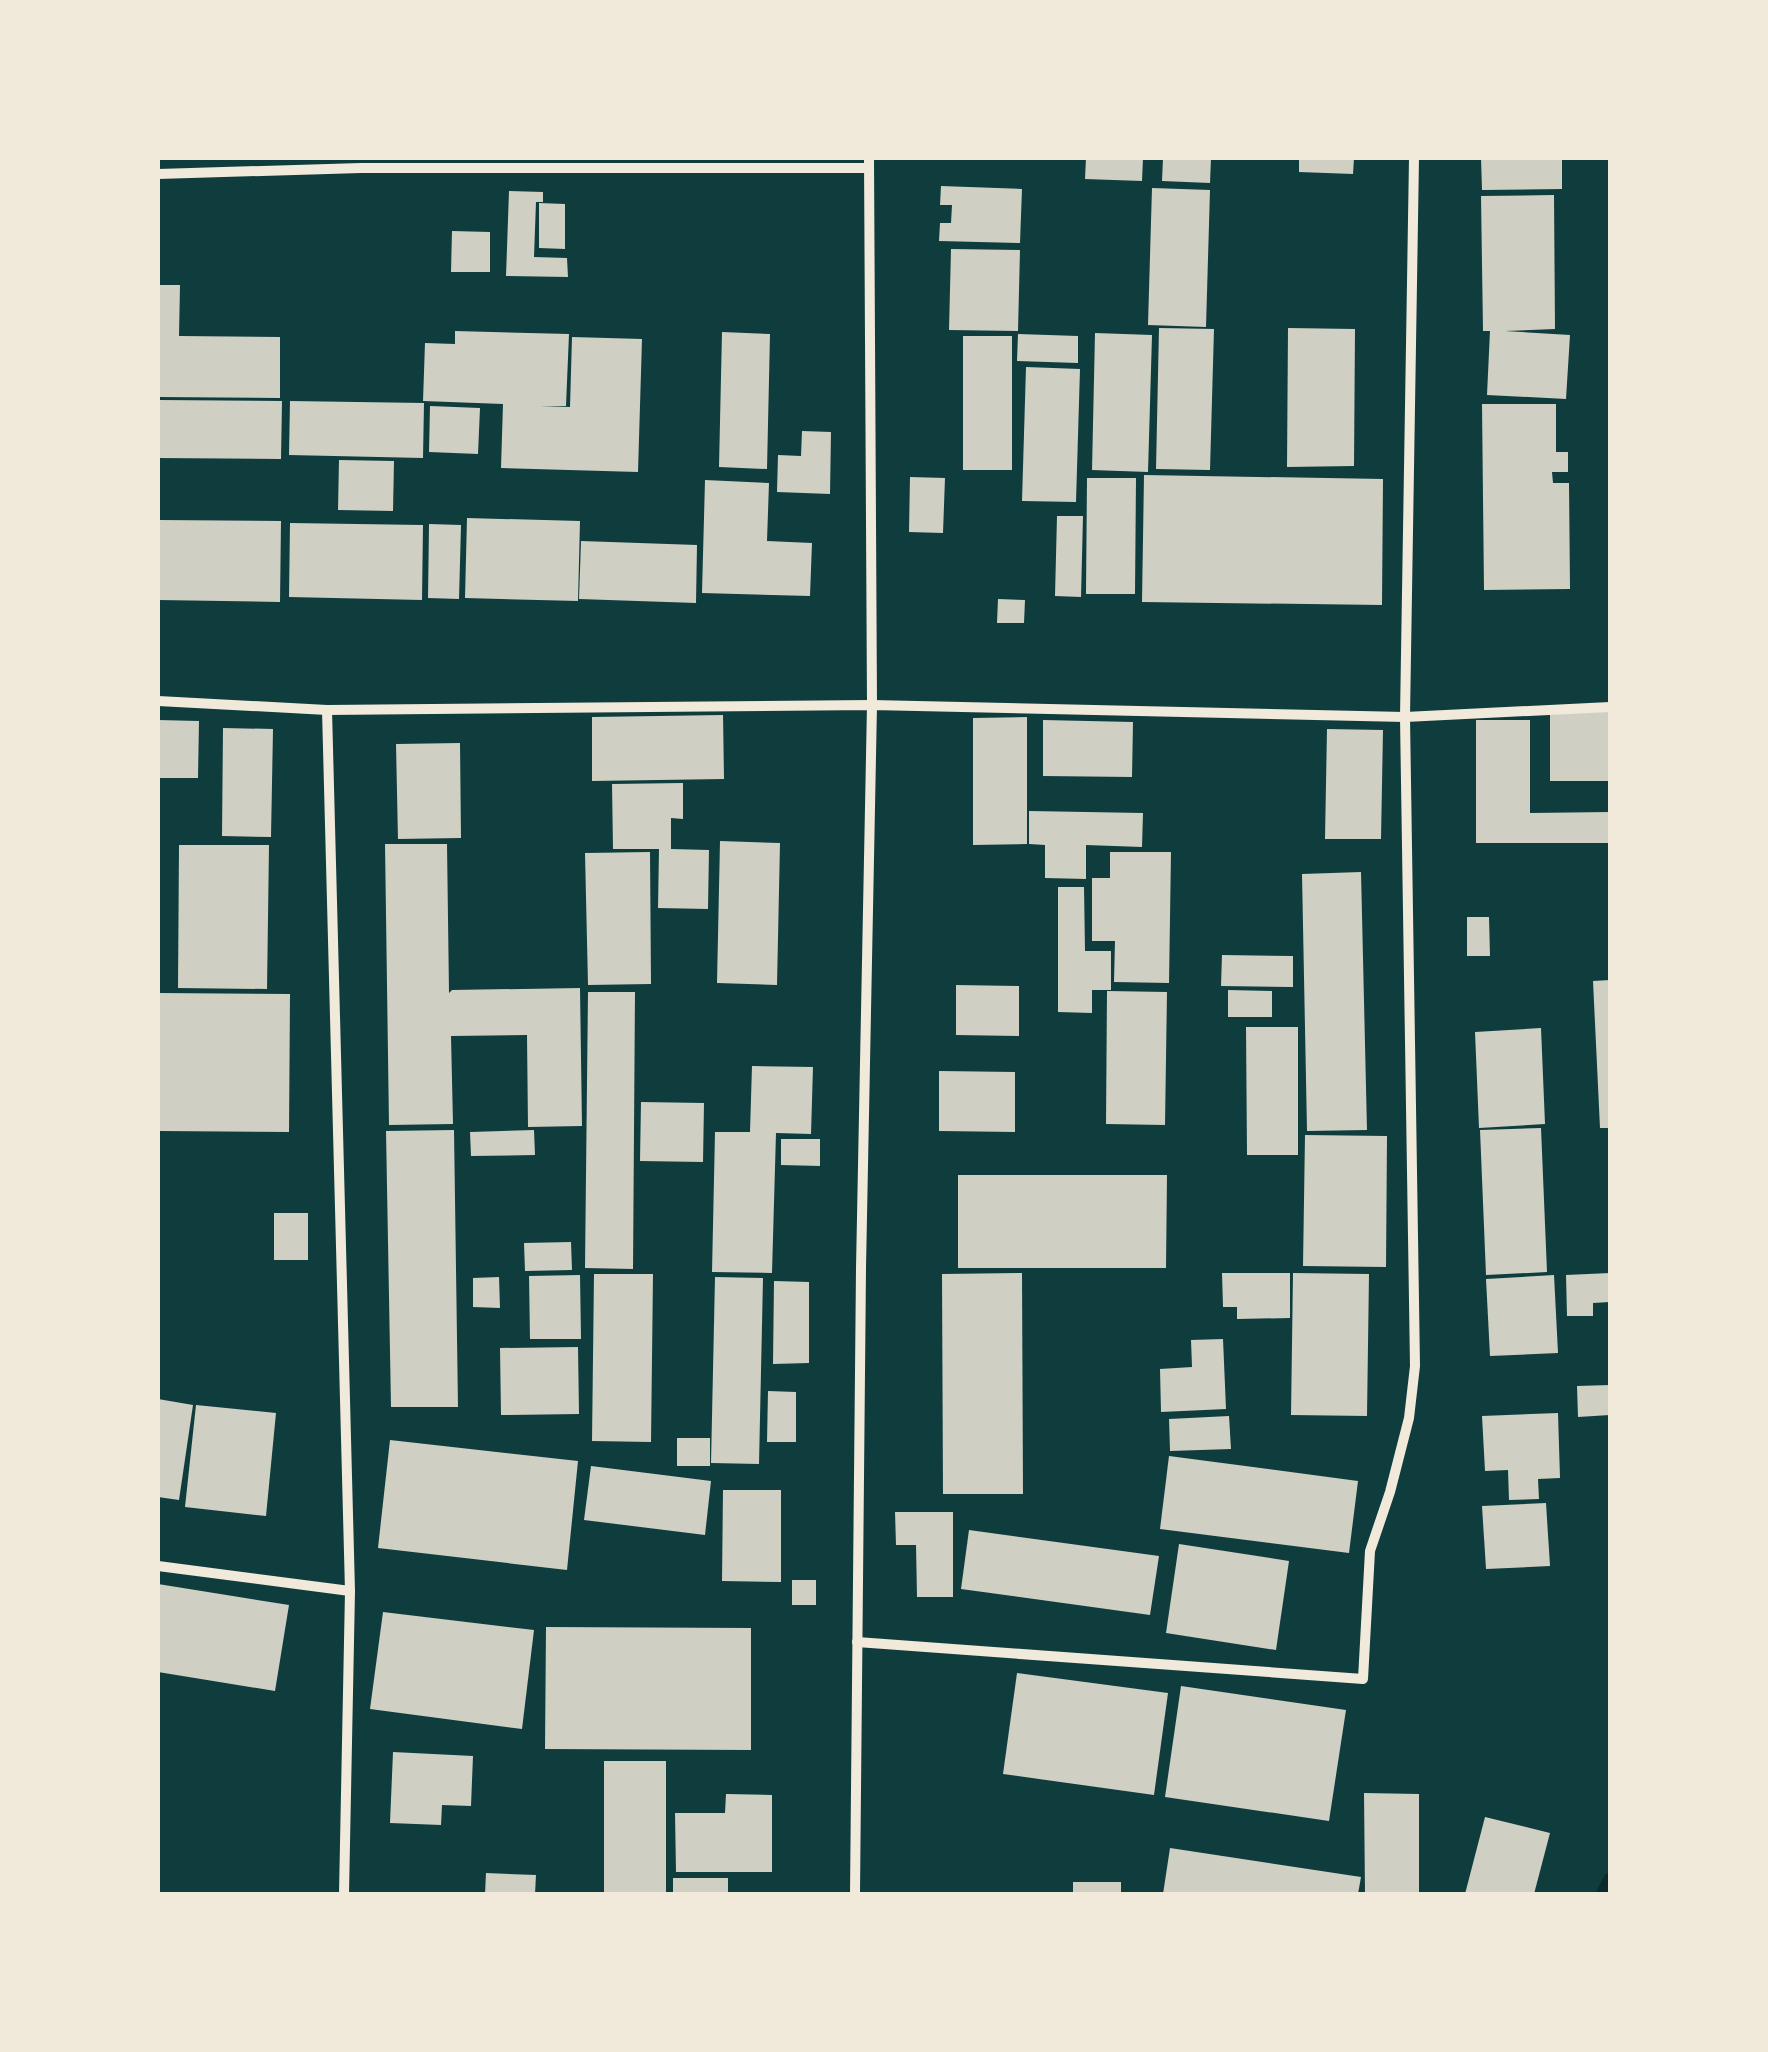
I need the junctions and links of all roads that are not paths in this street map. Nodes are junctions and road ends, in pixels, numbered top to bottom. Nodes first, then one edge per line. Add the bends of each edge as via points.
1 (1414, 158) edge
2 (361, 163) edge
3 (869, 163) edge
4 (158, 174) edge
5 (158, 700) edge
6 (872, 705) junction
7 (1610, 706) edge
8 (327, 710) junction
9 (1405, 717) junction
10 (158, 1566) edge
11 (350, 1591) junction
12 (857, 1642) junction
13 (344, 1894) edge
14 (855, 1894) edge

1 - 9 street
2 - 3 street
2 - 4 street
3 - 6 street
5 - 8 street
6 - 8 street
6 - 9 street
6 - 12 street
7 - 9 street
8 - 11 street
9 - 12 street via 1415,1366 1409,1418 1370,1551 1363,1679
10 - 11 street
11 - 13 street
12 - 14 street

